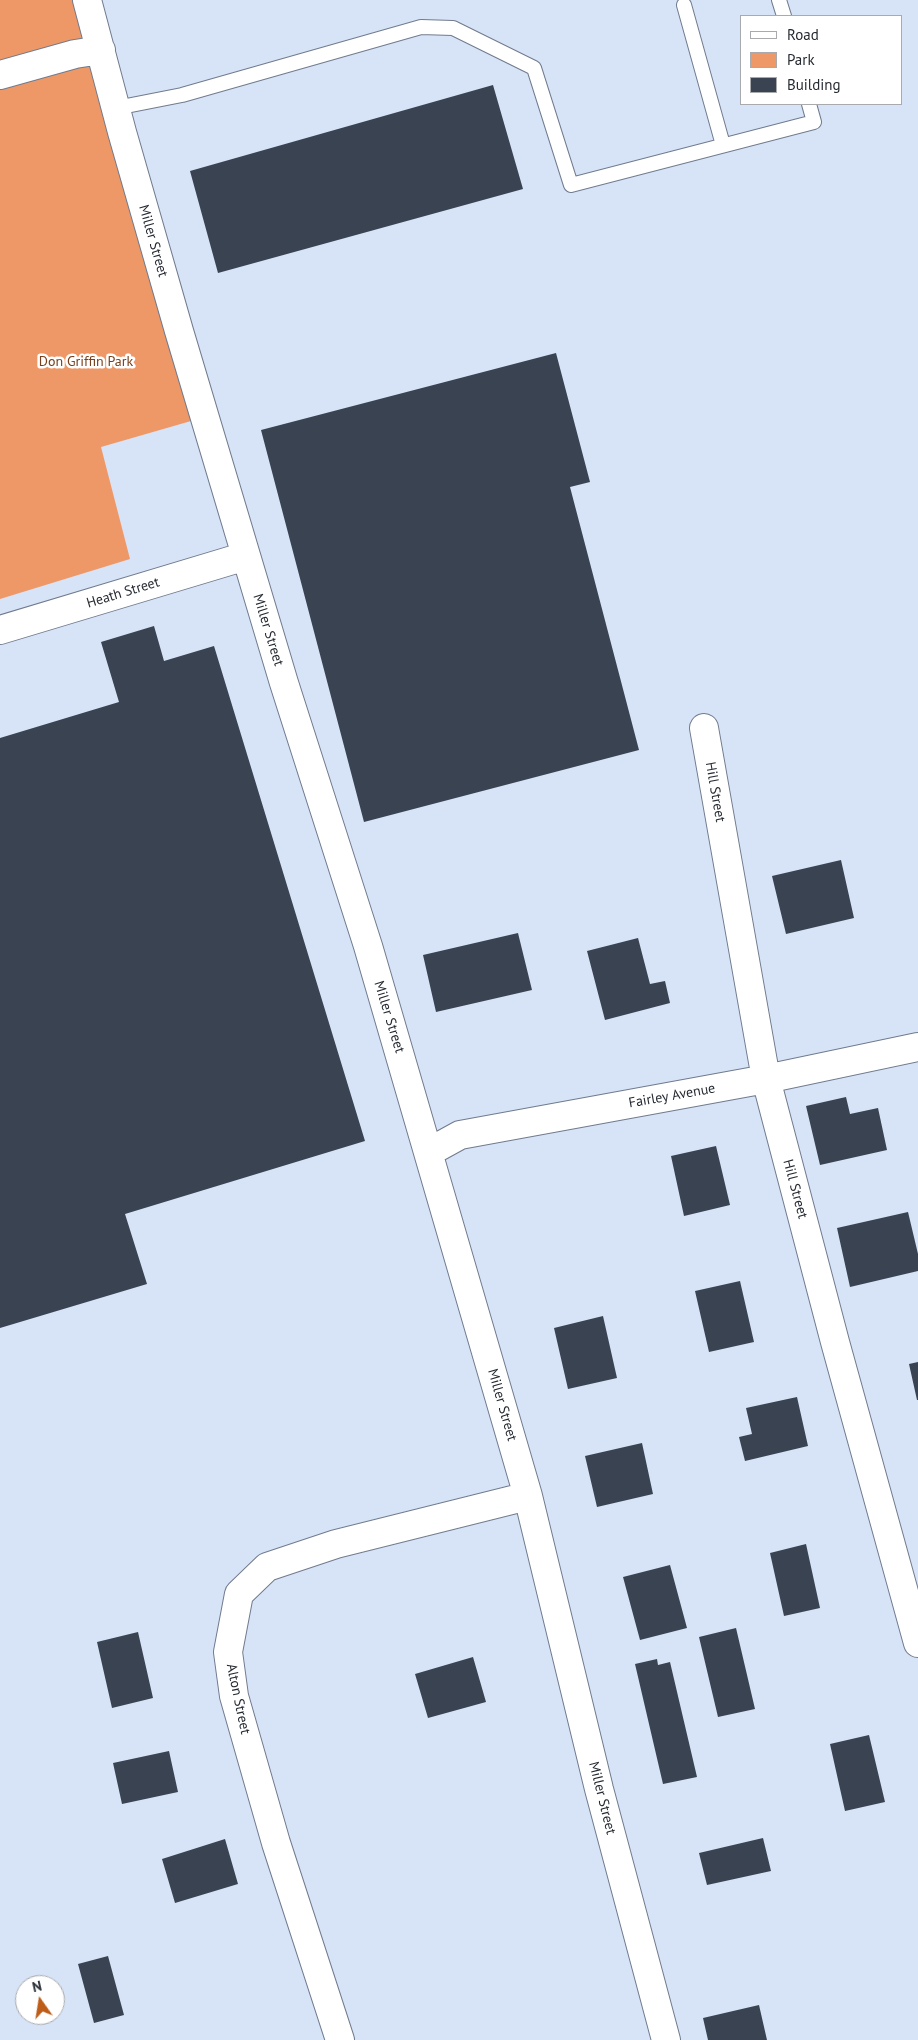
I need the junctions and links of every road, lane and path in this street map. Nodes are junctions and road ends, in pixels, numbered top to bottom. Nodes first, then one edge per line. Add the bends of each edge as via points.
1 (87, 0) edge
2 (779, 0) edge
3 (684, 5) dead end
4 (784, 15) edge
5 (100, 50) junction
6 (0, 75) edge
7 (809, 105) edge
8 (116, 108) junction
9 (723, 145) junction
10 (246, 556) junction
11 (0, 630) edge
12 (704, 728) dead end
13 (918, 1047) edge
14 (766, 1079) junction
15 (429, 1152) junction
16 (528, 1496) junction
17 (918, 1643) edge
18 (340, 2040) edge
19 (666, 2040) edge

1 - 5 street, Miller Street
2 - 4 lane
3 - 9 lane
5 - 6 street
5 - 8 street, Miller Street
7 - 9 lane via 814,122
8 - 9 lane via 182,95 421,27 453,28 534,68 571,185
8 - 10 street, Miller Street
10 - 11 street, Heath Street
10 - 15 street, Miller Street
12 - 14 street, Hill Street
13 - 14 street, Fairley Avenue
14 - 15 street, Fairley Avenue via 460,1135
14 - 17 street, Hill Street
15 - 16 street, Miller Street
16 - 18 street, Alton Street via 346,1542 267,1567 239,1594 228,1652 234,1696 276,1843
16 - 19 street, Miller Street via 599,1789

